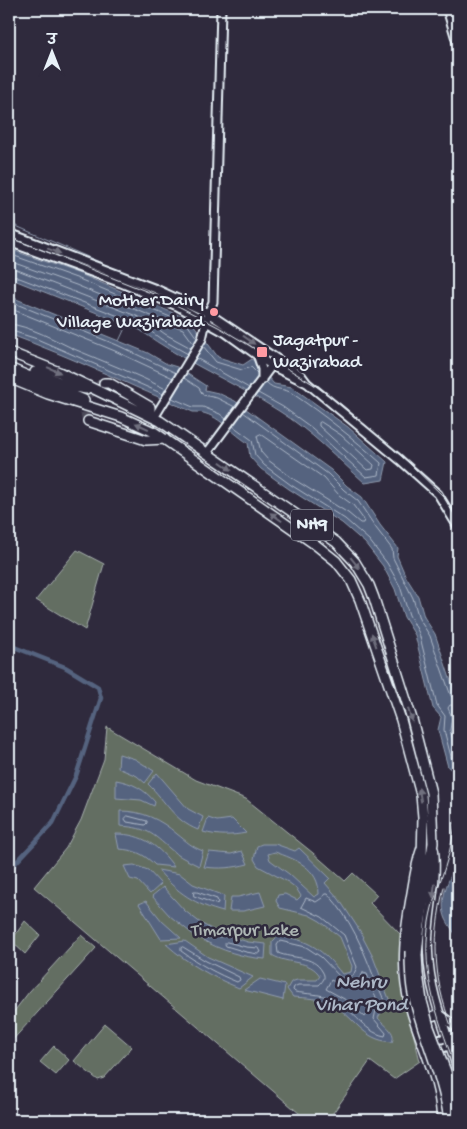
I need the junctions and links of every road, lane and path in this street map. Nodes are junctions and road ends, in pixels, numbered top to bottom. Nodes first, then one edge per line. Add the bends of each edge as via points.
1 (221, 9) edge
2 (447, 9) edge
3 (458, 46) edge
4 (9, 233) edge
5 (9, 242) edge
6 (208, 313) junction
7 (207, 322) junction
8 (9, 352) edge
9 (258, 356) junction
10 (9, 362) edge
11 (274, 363) junction
12 (9, 368) edge
13 (9, 378) edge
14 (50, 381) junction
15 (260, 383) junction
16 (103, 387) junction
17 (121, 417) junction
18 (152, 417) junction
19 (88, 421) dead end
20 (165, 439) junction
21 (210, 449) junction
22 (458, 527) edge
23 (433, 842) junction
24 (423, 844) junction
25 (426, 862) junction
26 (414, 952) junction
27 (439, 1014) junction
28 (414, 1022) junction
29 (458, 1028) edge
30 (458, 1033) edge
31 (448, 1037) junction
32 (454, 1044) edge
33 (424, 1046) junction
34 (427, 1055) junction
35 (458, 1070) edge
36 (433, 1074) junction
37 (448, 1077) junction
38 (458, 1092) edge
39 (439, 1095) junction
40 (458, 1102) edge
41 (441, 1120) edge
42 (449, 1120) edge
43 (456, 1120) edge

1 - 6 main road via 214,291
2 - 3 main road
4 -> 6 main road via 156,289
5 - 7 main road via 154,296
6 - 7 main road
6 -> 11 main road
7 - 9 main road
7 - 18 main road via 202,339
8 -> 16 highway, NH9
9 - 11 main road
9 - 15 main road via 262,368
10 - 14 highway
11 - 15 main road
11 - 22 main road via 301,375 400,460 438,494
12 - 14 highway
13 - 17 highway, NH9
14 - 16 highway
14 - 17 highway
15 - 21 main road
16 - 18 highway, NH9
20 -> 17 highway, NH9
18 - 21 highway, NH9
19 - 20 highway via 146,440
24 -> 20 highway, NH9 via 421,795 404,730 351,580 336,561 316,545
21 -> 23 highway, NH9 via 336,542 363,573 412,719 429,784
23 - 25 highway, NH9
23 -> 27 main road via 436,869 428,966
24 - 25 highway, NH9
24 - 28 main road via 417,858 403,960 405,986
25 - 26 highway, NH9
26 - 37 highway, bridge via 425,1013
26 - 42 highway, bridge via 410,975 413,993 444,1086
27 - 28 main road
27 - 29 main road
27 - 31 main road
28 - 33 main road
30 - 31 main road
31 - 32 main road
31 - 33 main road
32 - 34 main road
32 - 35 main road
33 - 34 main road
34 - 36 main road
35 - 36 main road
36 - 39 main road
37 - 40 highway, bridge
37 - 43 highway, bridge
38 - 39 main road
39 - 41 main road

